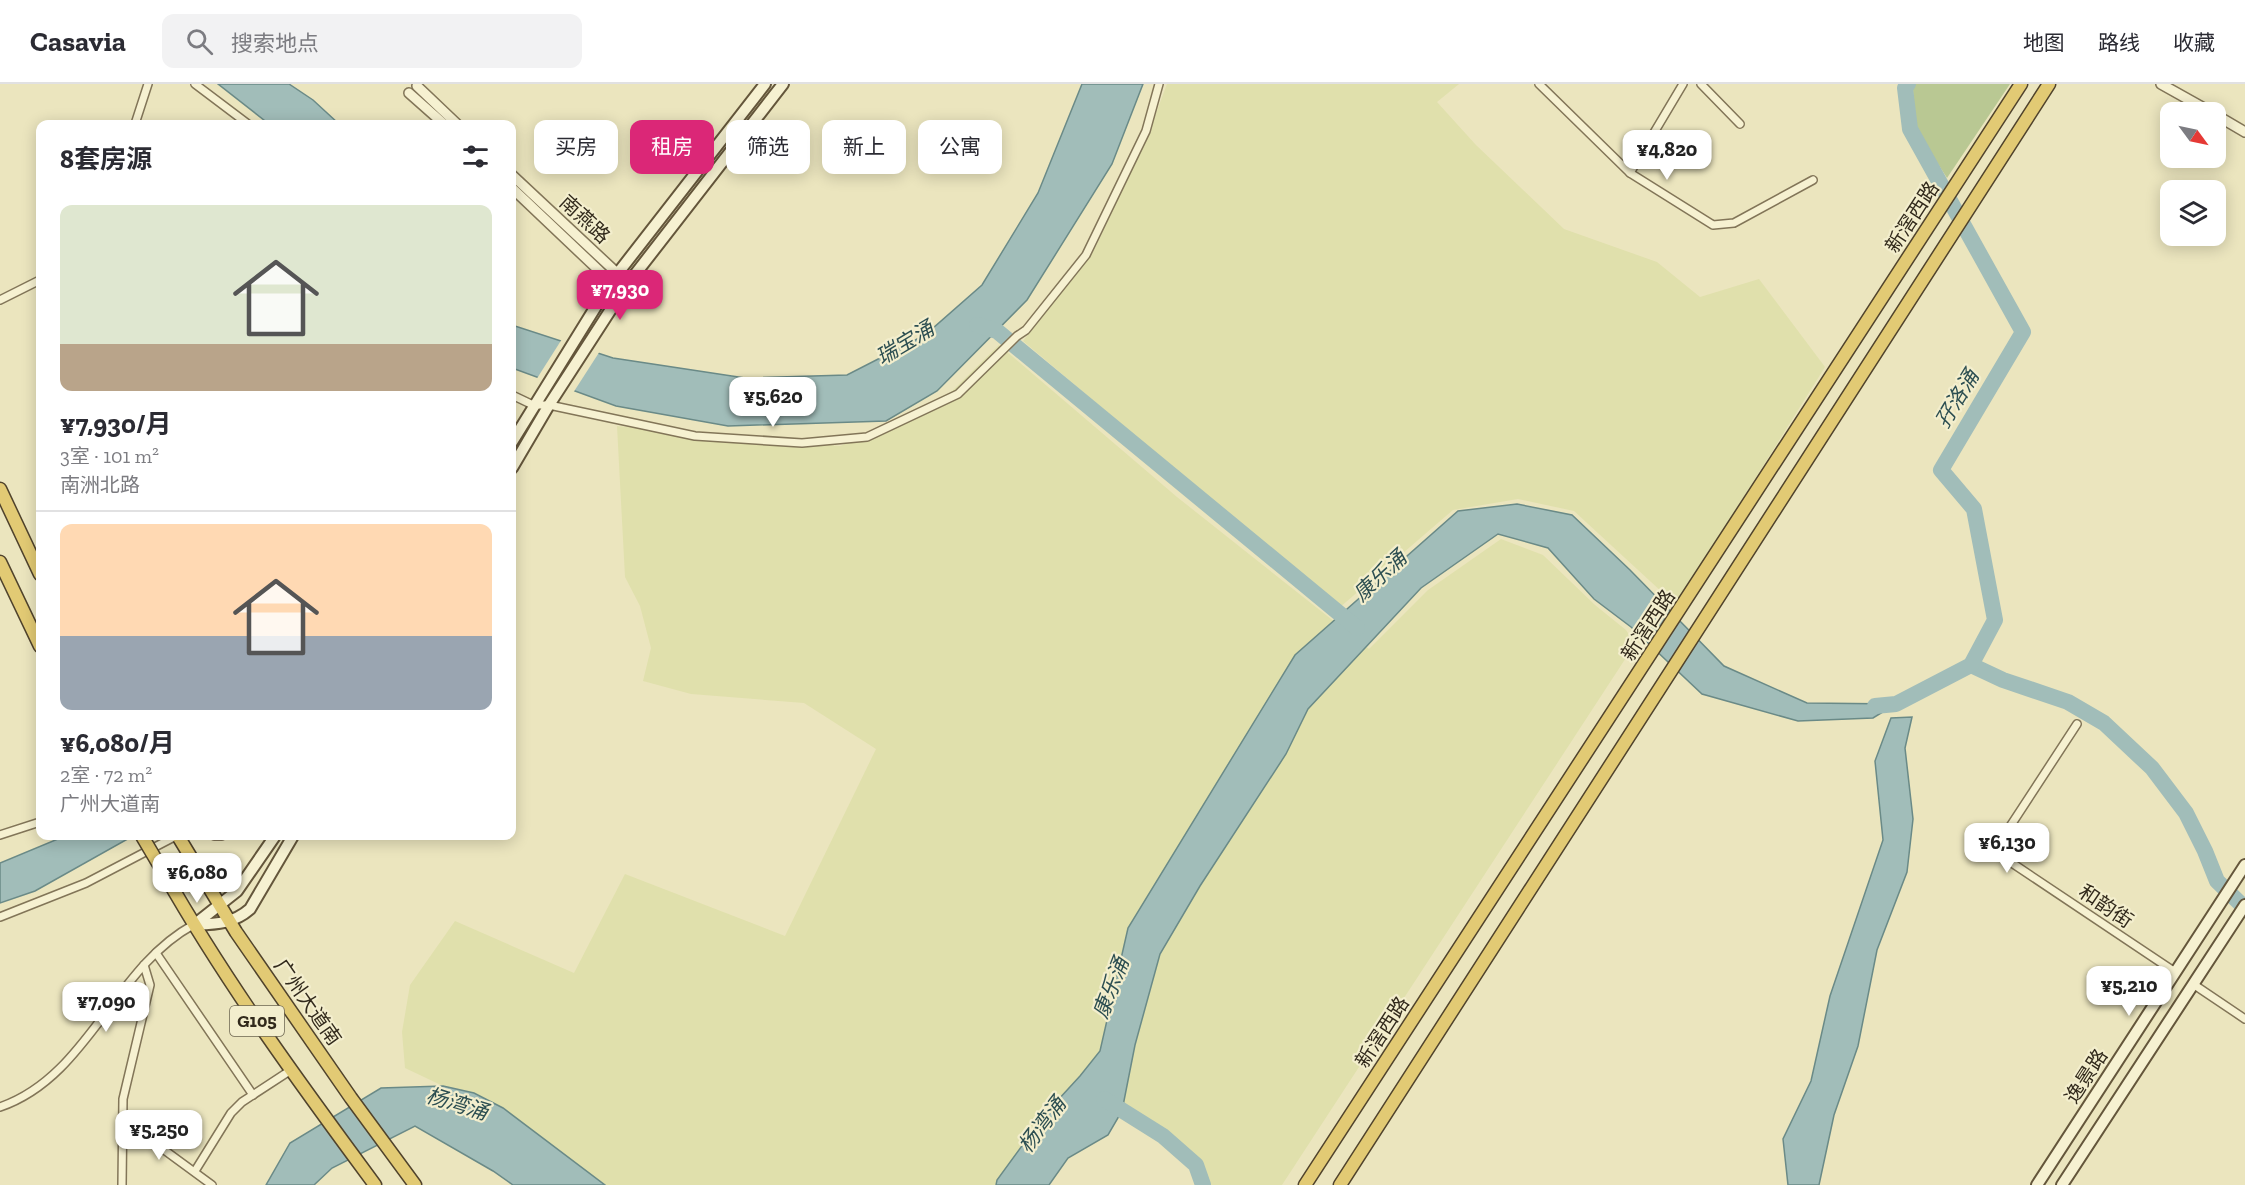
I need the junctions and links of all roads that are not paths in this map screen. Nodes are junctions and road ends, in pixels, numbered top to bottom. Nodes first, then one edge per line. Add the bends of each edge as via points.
1 (148, 84) edge
2 (195, 84) edge
3 (765, 84) edge
4 (783, 84) edge
5 (1159, 84) edge
6 (1539, 84) edge
7 (1683, 84) edge
8 (1701, 84) edge
9 (2021, 84) edge
10 (2049, 84) edge
11 (2161, 84) edge
12 (417, 86) dead end
13 (409, 93) dead end
14 (2193, 102) edge
15 (136, 120) edge
16 (243, 120) edge
17 (439, 120) edge
18 (454, 120) edge
19 (2226, 121) edge
20 (1740, 124) dead end
21 (2245, 132) edge
22 (1630, 173) junction
23 (516, 179) edge
24 (1814, 180) dead end
25 (516, 191) edge
26 (615, 278) junction
27 (36, 282) edge
28 (626, 286) junction
29 (0, 300) edge
30 (516, 397) edge
31 (533, 405) junction
32 (549, 405) junction
33 (516, 435) edge
34 (516, 461) edge
35 (0, 489) edge
36 (0, 562) edge
37 (36, 566) edge
38 (36, 638) edge
39 (2077, 724) dead end
40 (36, 823) edge
41 (0, 835) edge
42 (144, 840) edge
43 (169, 840) edge
44 (179, 840) edge
45 (272, 840) edge
46 (291, 840) edge
47 (2245, 865) edge
48 (218, 905) junction
49 (2245, 905) edge
50 (0, 916) edge
51 (229, 922) junction
52 (194, 925) junction
53 (156, 953) junction
54 (144, 965) junction
55 (2175, 972) junction
56 (2193, 984) junction
57 (2245, 1019) edge
58 (291, 1070) junction
59 (253, 1095) junction
60 (0, 1107) edge
61 (122, 1119) junction
62 (195, 1171) junction
63 (122, 1185) edge
64 (212, 1185) edge
65 (375, 1185) edge
66 (416, 1185) edge
67 (1305, 1185) edge
68 (1340, 1185) edge
69 (2037, 1185) edge
70 (2062, 1185) edge

1 - 15 street
2 - 16 street
3 - 26 main road
4 - 28 main road
5 - 32 street via 1146,131 1086,255 1026,330 958,394 867,437 802,442 695,436
6 - 22 street
7 - 22 street
8 - 20 street
9 - 67 highway, 新滘西路
10 - 68 highway
11 - 14 street
12 - 18 street
13 - 17 street
19 - 21 street
22 - 24 street via 1713,225 1734,223
23 - 26 street, 南燕路
25 - 26 street, 南燕路
26 - 28 street, 南燕路
26 - 31 main road
27 - 29 street
28 - 32 main road
30 - 31 street
31 - 32 street
31 - 33 main road
32 - 34 main road
35 - 37 highway
36 - 38 highway
39 - 55 street, 和韵街 via 1994,851
40 - 41 street
42 - 52 highway, G105, bridge
43 - 50 street via 86,883
44 - 48 highway, 广州大道南 / G105
45 - 48 main road via 237,891
46 - 51 main road via 250,909
47 - 55 main road, 逸景路
48 - 51 highway, 广州大道南 / G105
48 - 52 main road
49 - 56 main road, 逸景路
51 - 52 main road
51 - 66 highway, 广州大道南 / G105
52 - 53 street
52 - 58 highway, G105
53 - 54 street
53 - 59 street
54 - 60 street via 65,1061 27,1095
54 - 61 street via 150,985 123,1099
55 - 69 main road, 逸景路
56 - 57 street
56 - 70 main road, 逸景路
58 - 59 street
58 - 65 highway, G105
59 - 62 street via 231,1113
61 - 62 street
61 - 63 street
62 - 64 street

